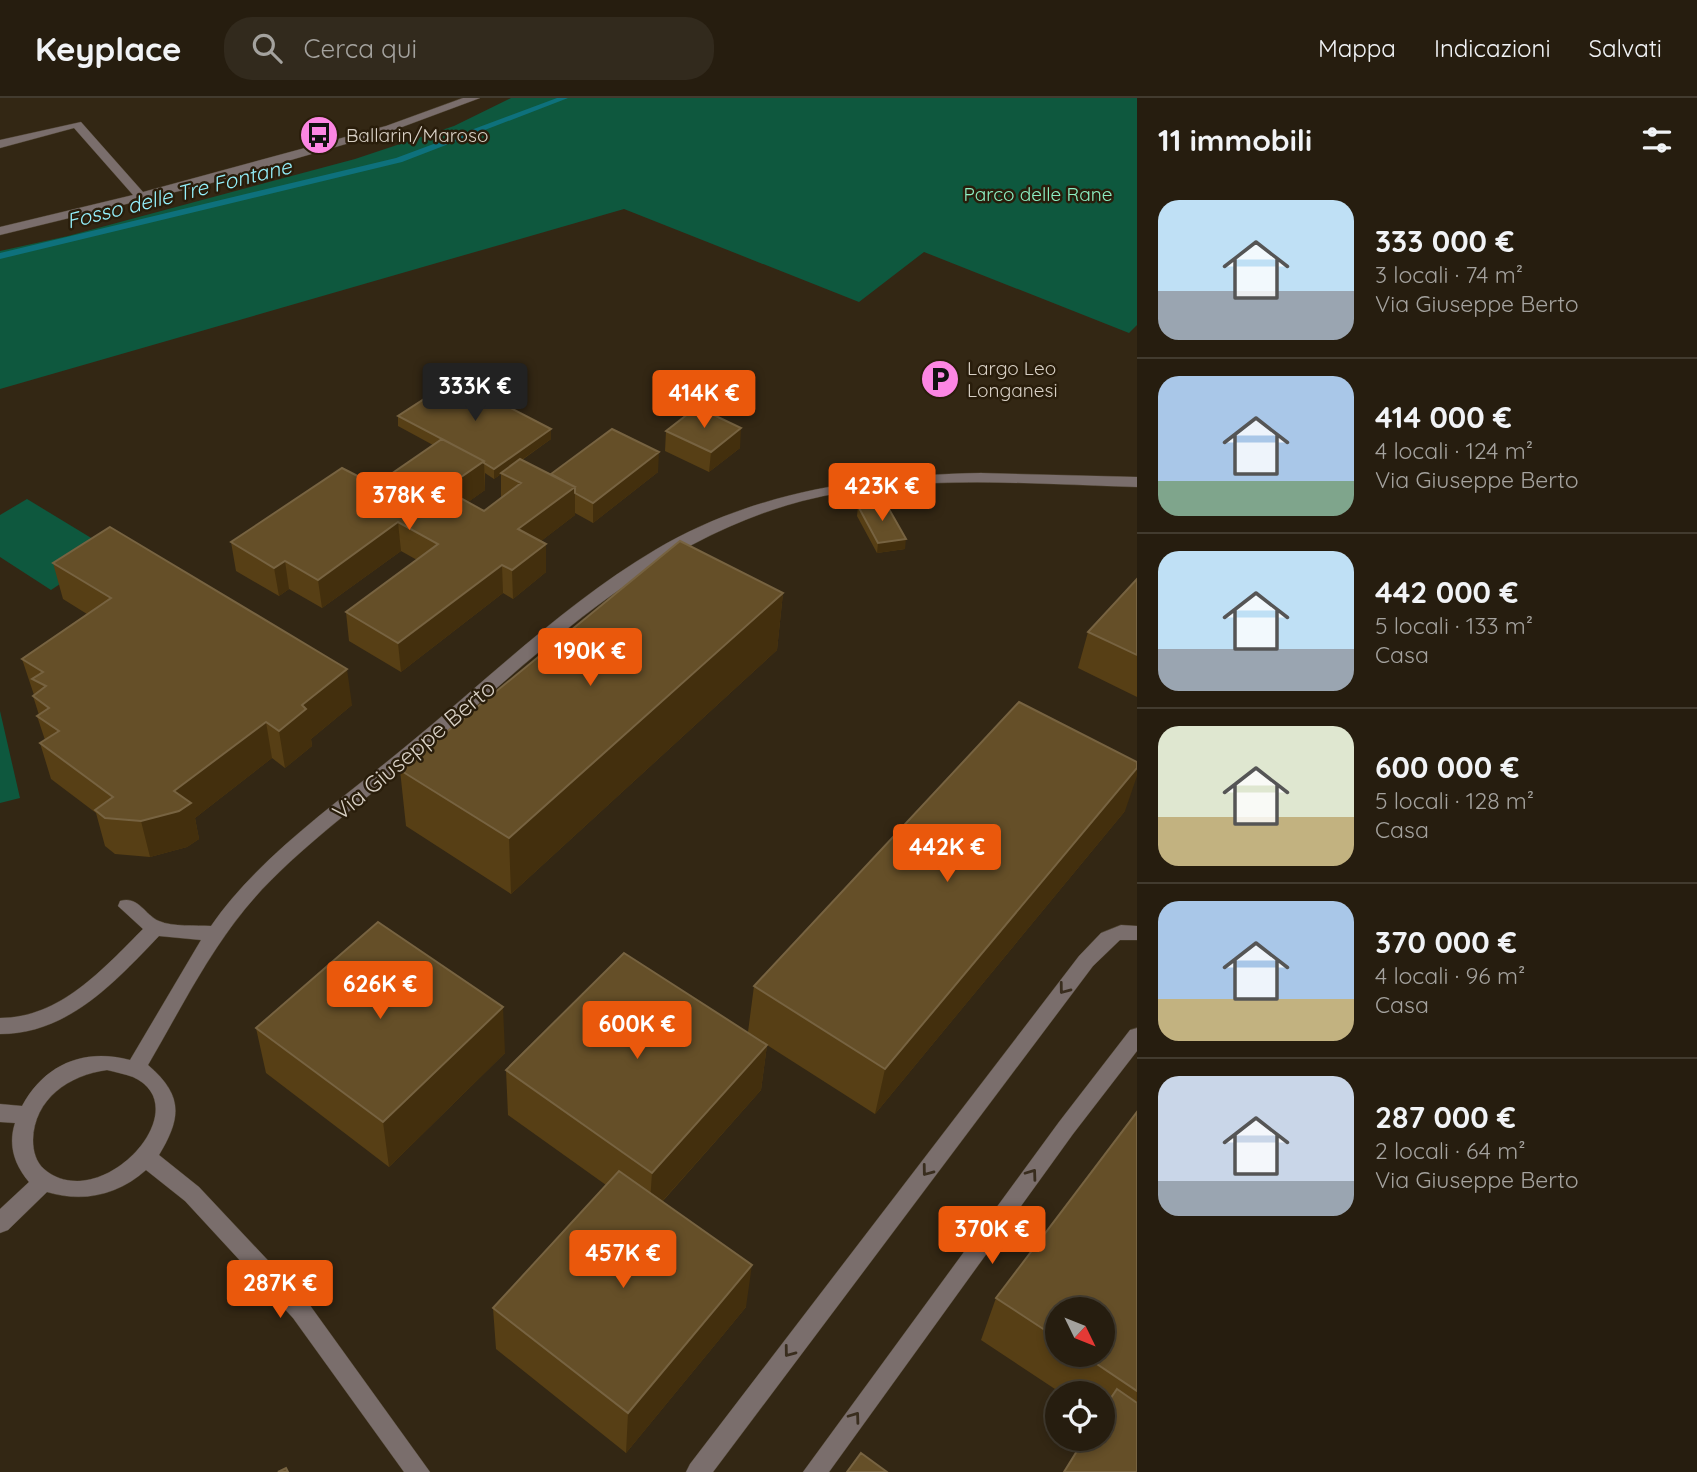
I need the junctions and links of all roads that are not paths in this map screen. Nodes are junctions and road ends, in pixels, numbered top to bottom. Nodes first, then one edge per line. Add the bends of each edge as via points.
1 (474, 98) edge
2 (0, 144) edge
3 (142, 198) junction
4 (0, 231) edge
5 (1137, 482) edge
6 (127, 906) dead end
7 (155, 928) junction
8 (1137, 933) edge
9 (214, 934) junction
10 (0, 1026) edge
11 (1137, 1036) edge
12 (136, 1067) junction
13 (0, 1114) edge
14 (27, 1115) junction
15 (147, 1158) junction
16 (44, 1181) junction
17 (0, 1223) edge
18 (418, 1472) edge
19 (698, 1472) edge
20 (815, 1472) edge

1 - 3 street via 373,133
2 - 3 street via 77,124
3 - 4 street
5 - 9 street, Via Giuseppe Berto via 968,478 852,487 779,505 693,537 642,565 581,610 272,870
6 - 7 street
7 - 9 street
7 - 10 street via 115,969 59,1013 27,1027
8 -> 19 street via 1126,930 1108,937 1086,961
9 - 12 street, Via Giuseppe Berto
20 -> 11 street
12 - 14 street via 107,1062 78,1067 49,1085
12 - 15 street via 153,1080 166,1108 160,1138
13 - 14 street
14 - 16 street via 22,1131 24,1156
15 - 16 street via 115,1182 93,1189 68,1189
15 - 18 street via 192,1194 301,1311
16 - 17 street

